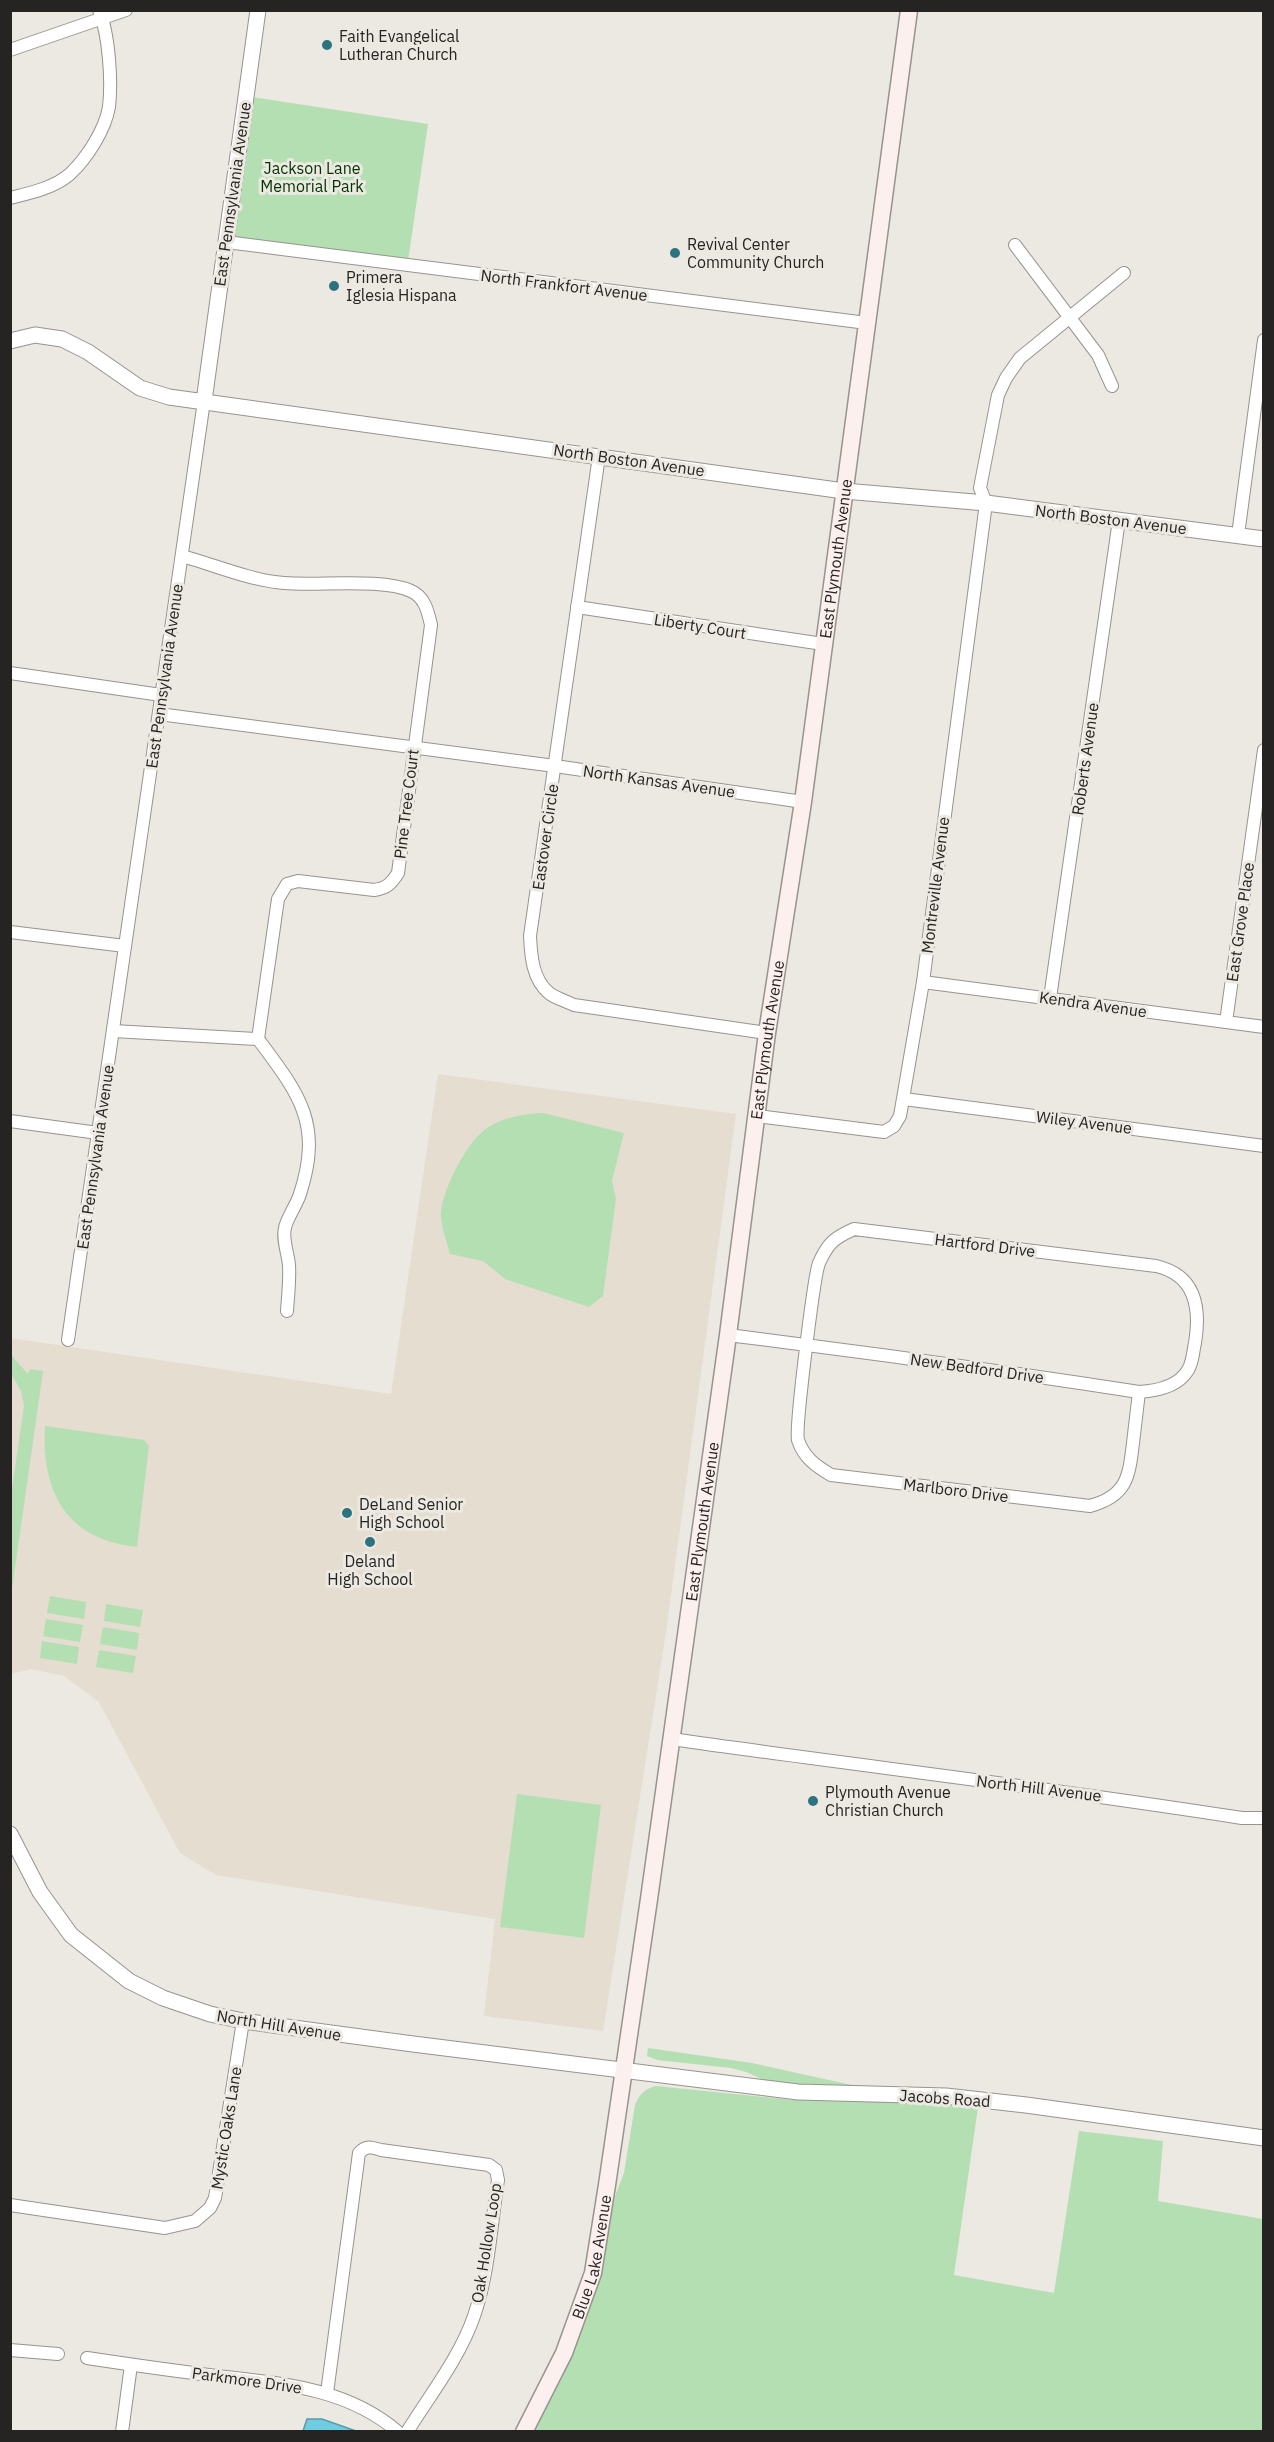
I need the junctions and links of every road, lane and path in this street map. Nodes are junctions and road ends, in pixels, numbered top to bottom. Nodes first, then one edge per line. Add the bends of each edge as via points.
1 (126, 10) edge
2 (258, 10) edge
3 (909, 10) edge
4 (101, 14) edge
5 (10, 50) edge
6 (10, 198) edge
7 (226, 242) junction
8 (1015, 244) dead end
9 (1124, 273) dead end
10 (1070, 318) junction
11 (867, 323) junction
12 (1263, 340) edge
13 (10, 341) edge
14 (1112, 386) dead end
15 (204, 401) junction
16 (599, 456) junction
17 (844, 491) junction
18 (986, 503) junction
19 (1119, 520) junction
20 (1238, 535) junction
21 (1263, 539) edge
22 (182, 556) junction
23 (578, 607) junction
24 (824, 644) junction
25 (10, 673) edge
26 (161, 695) junction
27 (159, 714) junction
28 (414, 748) junction
29 (1263, 750) edge
30 (555, 766) junction
31 (803, 801) junction
32 (10, 932) edge
33 (125, 946) junction
34 (922, 982) junction
35 (1050, 998) junction
36 (1226, 1022) junction
37 (1263, 1027) edge
38 (113, 1030) junction
39 (767, 1033) junction
40 (258, 1039) junction
41 (904, 1099) junction
42 (757, 1116) junction
43 (10, 1121) edge
44 (99, 1133) junction
45 (1263, 1146) edge
46 (287, 1311) dead end
47 (728, 1335) junction
48 (1196, 1338) joint
49 (68, 1340) dead end
50 (807, 1345) junction
51 (1139, 1392) junction
52 (671, 1739) junction
53 (1263, 1818) edge
54 (10, 1834) edge
55 (243, 2021) junction
56 (625, 2070) junction
57 (1263, 2138) edge
58 (10, 2205) edge
59 (10, 2350) edge
60 (58, 2354) dead end
61 (87, 2358) dead end
62 (131, 2365) junction
63 (327, 2393) junction
64 (122, 2432) edge
65 (398, 2432) edge
66 (407, 2432) edge
67 (524, 2432) edge

1 - 4 street
2 - 7 street, East Pennsylvania Avenue
3 - 11 main road, East Plymouth Avenue
4 - 5 street
4 - 6 street via 109,107 91,148 69,175 38,191
7 - 11 street, North Frankfort Avenue
7 - 15 street, East Pennsylvania Avenue
8 - 10 street
9 - 10 street, Montreville Avenue
10 - 14 street via 1098,355
10 - 18 street, Montreville Avenue via 1020,358 998,395 980,488
11 - 17 main road, East Plymouth Avenue
12 - 20 street
13 - 15 street, North Boston Avenue via 35,335 62,339 140,388 169,397
15 - 16 street, North Boston Avenue
15 - 22 street, East Pennsylvania Avenue
16 - 17 street, North Boston Avenue
16 - 23 street, Eastover Circle
17 - 18 street, North Boston Avenue
17 - 24 main road, East Plymouth Avenue
18 - 19 street, North Boston Avenue
18 - 34 street, Montreville Avenue
19 - 20 street, North Boston Avenue
19 - 35 street, Roberts Avenue
20 - 21 street, North Boston Avenue
22 - 26 street, East Pennsylvania Avenue
22 - 28 street, Pine Tree Court via 282,583 388,585 412,591 422,599 431,625
23 - 24 street, Liberty Court
23 - 30 street, Eastover Circle
24 - 31 main road, East Plymouth Avenue
25 - 26 street
26 - 27 street, East Pennsylvania Avenue
27 - 28 street, North Kansas Avenue
27 - 33 street, East Pennsylvania Avenue
28 - 30 street, North Kansas Avenue
28 - 40 street, Pine Tree Court via 398,873 392,884 374,890 298,881 287,884 278,899
29 - 36 street, East Grove Place
30 - 31 street, North Kansas Avenue
30 - 39 street, Eastover Circle via 530,936 538,980 549,993 574,1005
31 - 39 main road, East Plymouth Avenue
32 - 33 street
33 - 38 street, East Pennsylvania Avenue
34 - 35 street, Kendra Avenue
34 - 41 street, Montreville Avenue
35 - 36 street, Kendra Avenue
36 - 37 street, Kendra Avenue
38 - 40 street
38 - 44 street, East Pennsylvania Avenue
39 - 42 main road, East Plymouth Avenue
40 - 46 street via 305,1112 310,1136 309,1163 285,1228 289,1268
41 - 42 street, Montreville Avenue via 894,1126 884,1132
41 - 45 street, Wiley Avenue
42 - 47 main road, East Plymouth Avenue
43 - 44 street
44 - 49 street, East Pennsylvania Avenue
47 - 50 street, New Bedford Drive
47 - 52 main road, East Plymouth Avenue
48 - 50 street, Hartford Drive via 1192,1290 1170,1269 854,1229 830,1243 818,1265
48 - 51 street, New Bedford Drive via 1188,1371 1168,1387
50 - 51 street, New Bedford Drive
50 - 51 street, Marlboro Drive via 798,1437 806,1456 831,1475 1039,1501 1090,1506 1106,1502 1129,1475
52 - 53 street, North Hill Avenue
52 - 56 main road, East Plymouth Avenue
54 - 55 street, North Hill Avenue via 54,1914 71,1935 106,1964 163,1998
55 - 56 street, North Hill Avenue
55 - 58 street, Mystic Oaks Lane via 214,2198 210,2208 195,2221 165,2228
56 - 57 street, Jacobs Road via 798,2092 946,2096
56 - 67 main road, Blue Lake Avenue via 593,2274 564,2353
59 - 60 street
61 - 62 street, Parkmore Drive
62 - 63 street, Parkmore Drive
62 - 64 street
63 - 65 street, Parkmore Drive via 362,2406
63 - 66 street, Oak Hollow Loop via 359,2153 370,2146 489,2165 496,2170 498,2180 481,2294 455,2355

